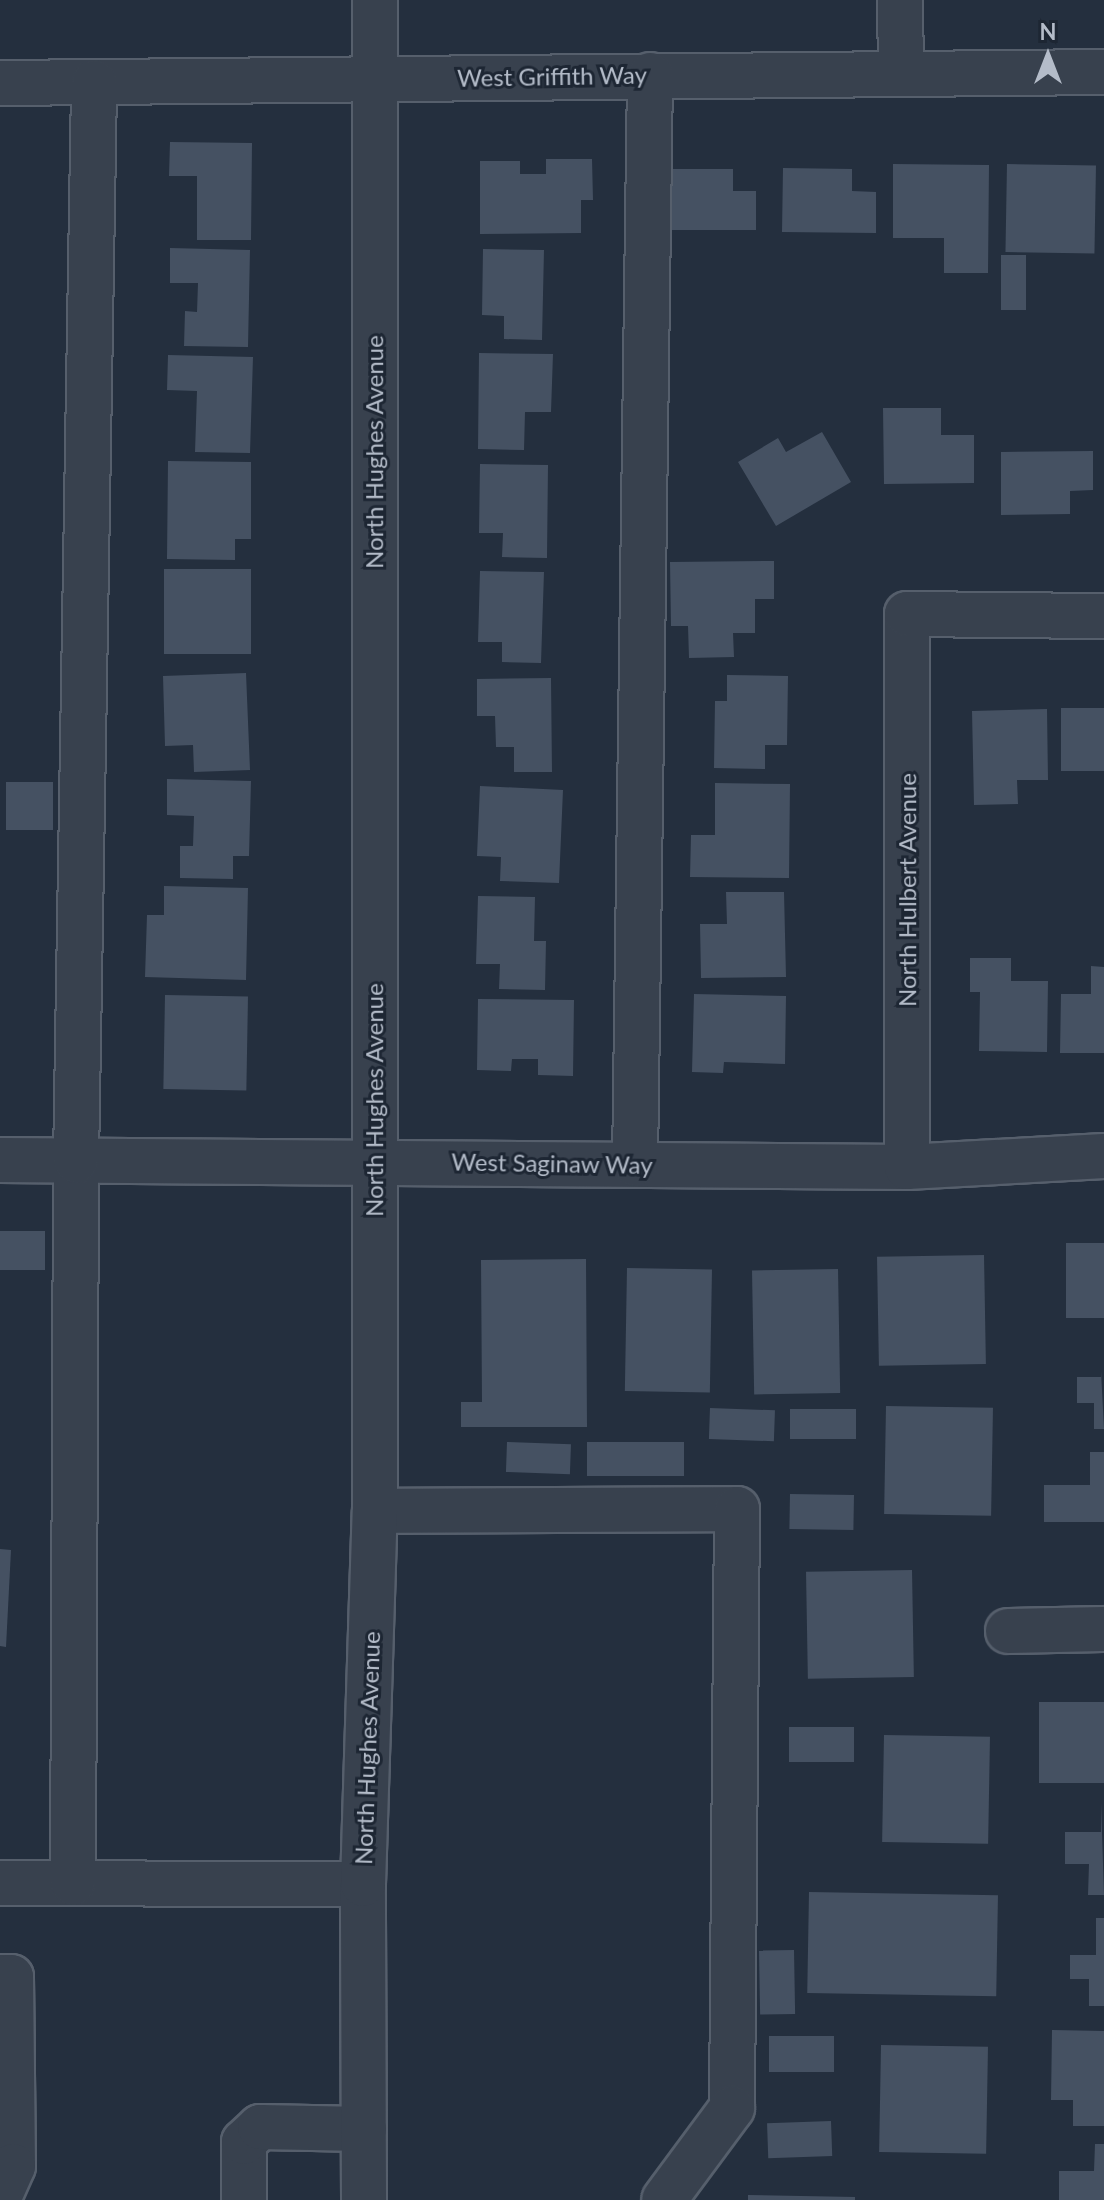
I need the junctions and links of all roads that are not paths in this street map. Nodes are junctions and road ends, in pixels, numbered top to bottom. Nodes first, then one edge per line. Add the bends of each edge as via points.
1 (375, 0) edge
2 (900, 0) edge
3 (1104, 72) edge
4 (901, 74) junction
5 (650, 75) junction
6 (375, 79) junction
7 (94, 82) junction
8 (0, 83) edge
9 (1104, 616) edge
10 (1104, 1156) edge
11 (0, 1160) edge
12 (76, 1161) junction
13 (374, 1161) junction
14 (635, 1164) junction
15 (907, 1167) junction
16 (375, 1511) junction
17 (1104, 1629) edge
18 (1008, 1631) dead end
19 (0, 1883) edge
20 (73, 1883) junction
21 (363, 1884) junction
22 (0, 1977) edge
23 (364, 2129) junction
24 (0, 2195) edge
25 (244, 2200) edge
26 (364, 2200) edge
27 (664, 2200) edge

1 - 6 street, North Hughes Avenue
2 - 4 street
3 - 4 street, West Griffith Way
4 - 5 street, West Griffith Way
5 - 6 street, West Griffith Way
5 - 14 street
6 - 7 street, West Griffith Way
6 - 13 street, North Hughes Avenue
7 - 8 street, West Griffith Way
7 - 12 street
9 - 15 street, North Hulbert Avenue via 907,614
10 - 15 street, West Saginaw Way
11 - 12 street, West Saginaw Way
12 - 13 street, West Saginaw Way
12 - 20 street
13 - 14 street, West Saginaw Way
13 - 16 street, North Hughes Avenue
14 - 15 street, West Saginaw Way
16 - 21 street, North Hughes Avenue
16 - 27 street via 737,1509 732,2108
17 - 18 street
19 - 20 street
20 - 21 street
21 - 23 street, North Hughes Avenue
22 - 24 street via 11,1977 13,2166
23 - 25 street via 260,2127 244,2142
23 - 26 street, North Hughes Avenue

